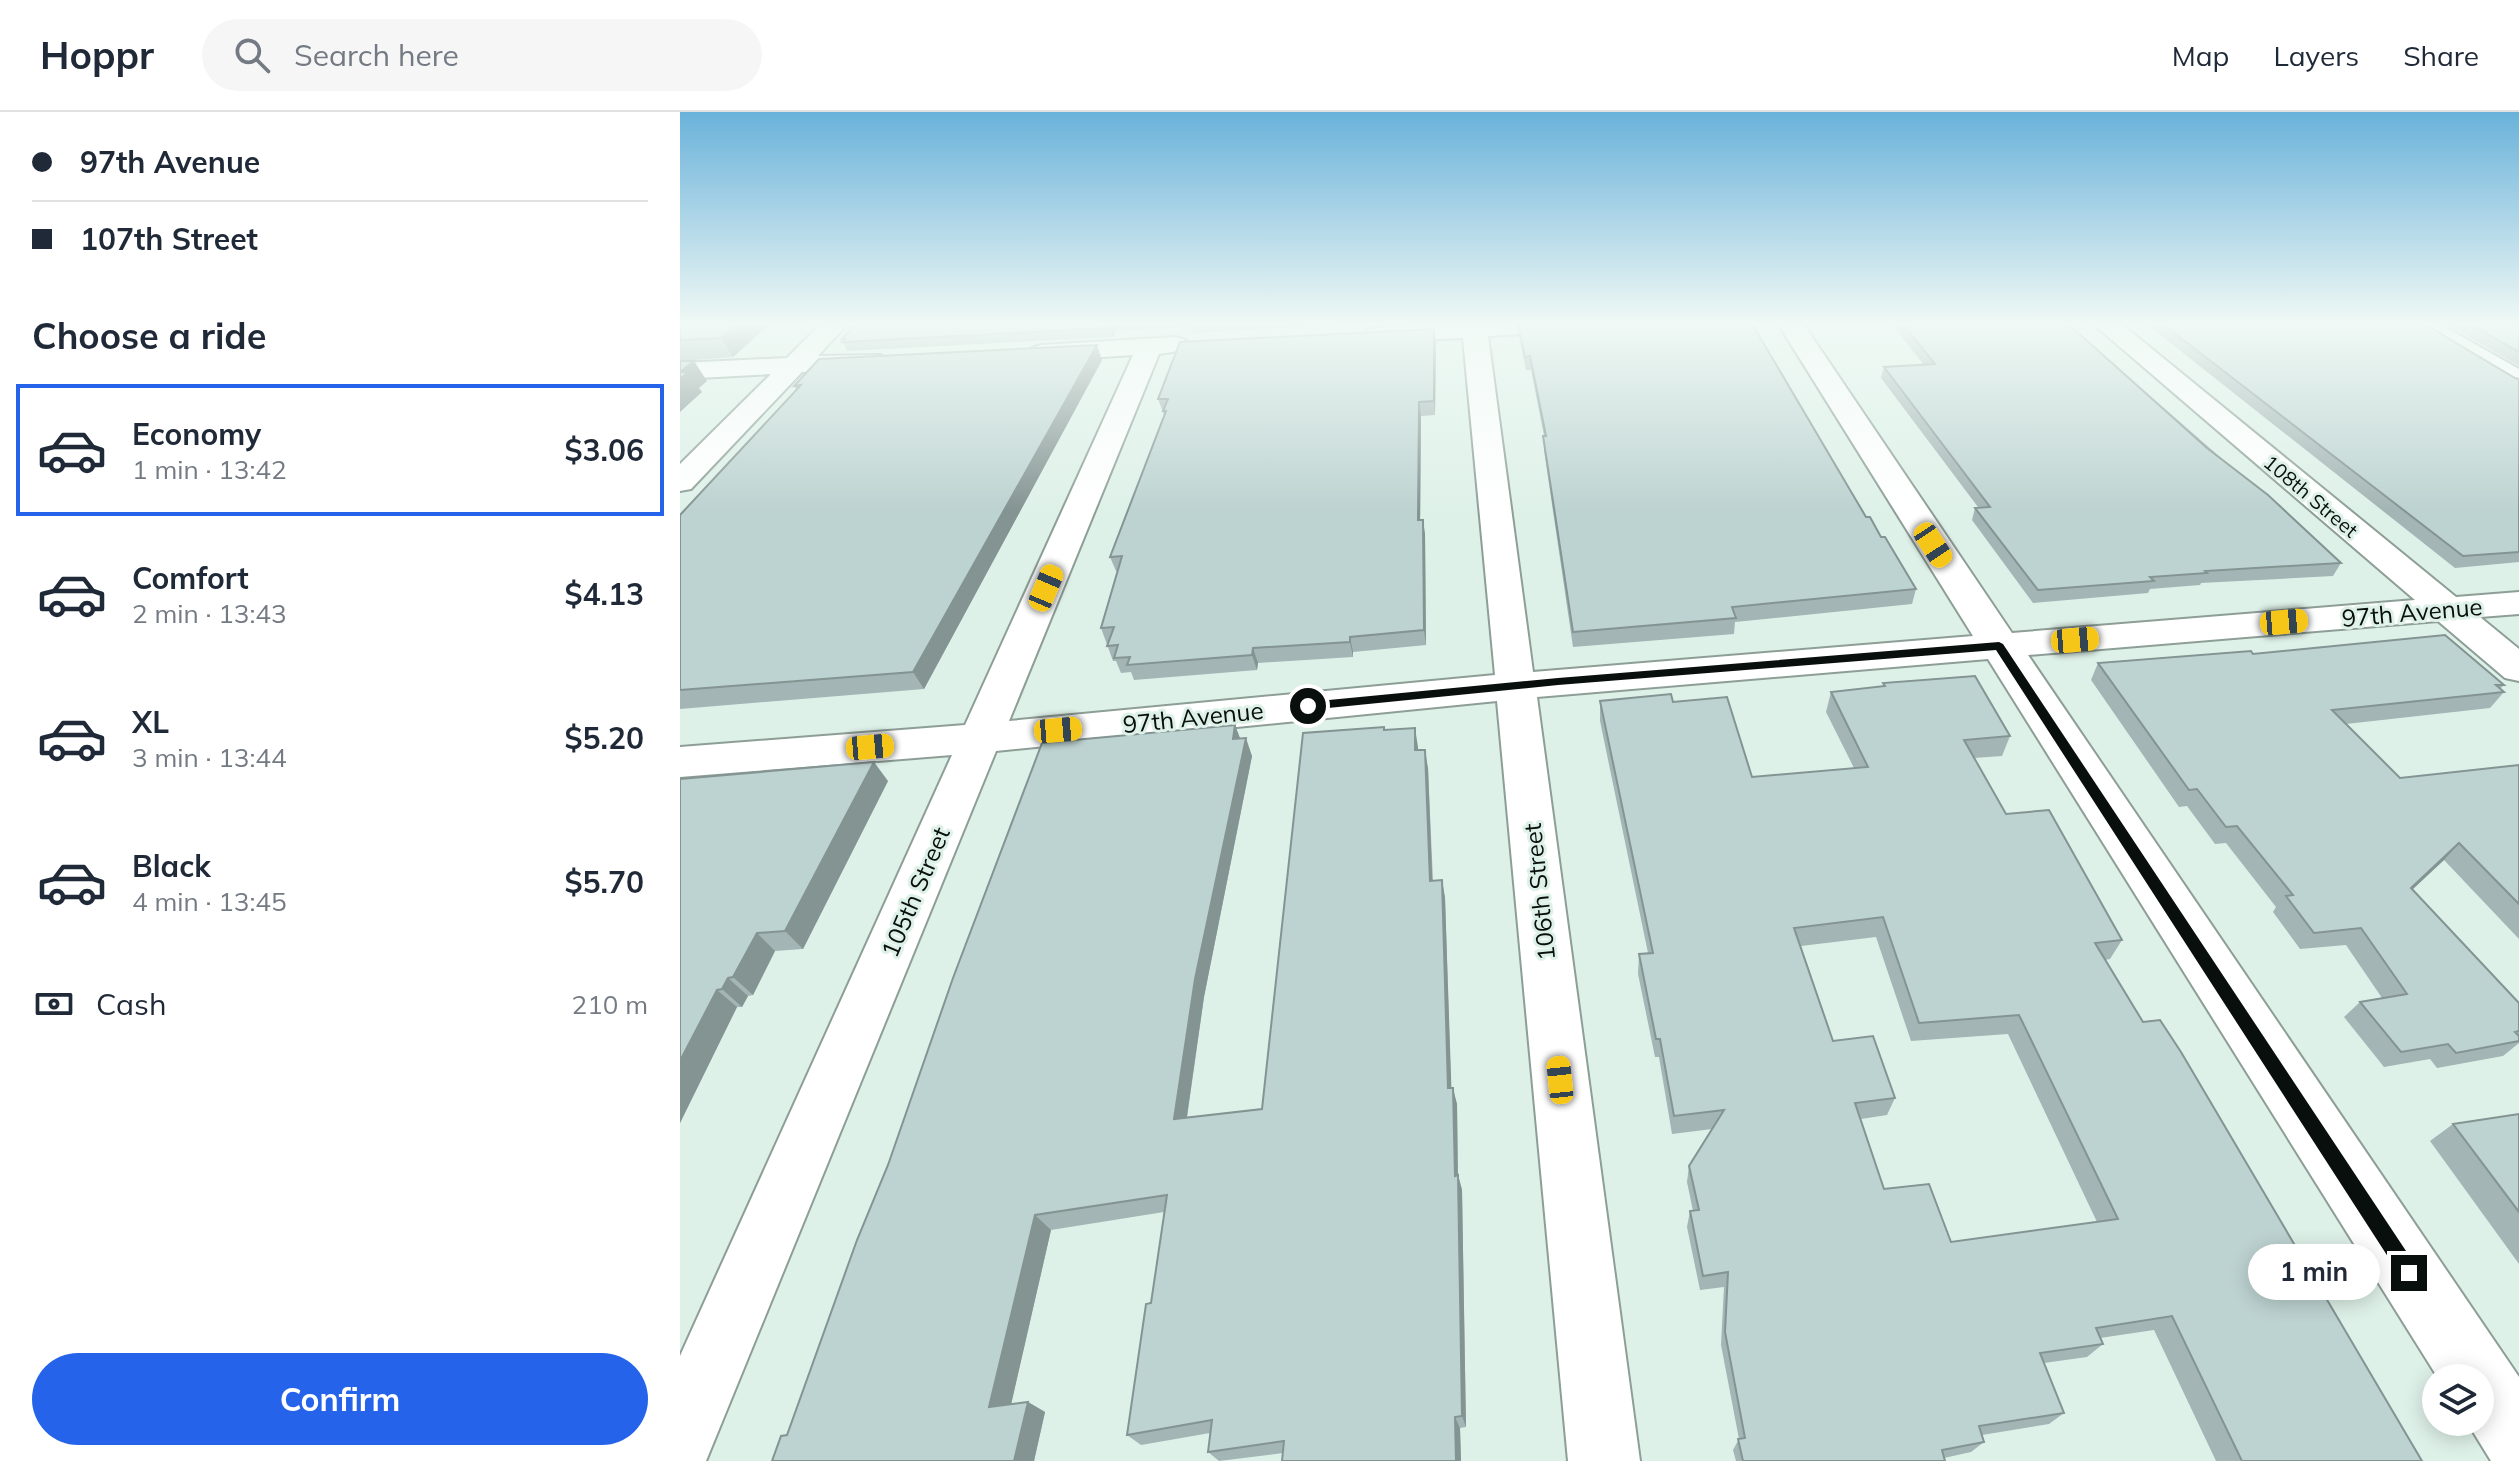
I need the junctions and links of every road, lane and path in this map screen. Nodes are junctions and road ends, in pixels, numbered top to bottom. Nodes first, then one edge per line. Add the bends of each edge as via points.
1 (776, 385) edge
2 (1133, 385) edge
3 (1482, 385) edge
4 (1830, 385) edge
5 (2178, 385) edge
6 (680, 482) edge
7 (2519, 603) edge
8 (2446, 609) junction
9 (1999, 646) junction
10 (2519, 669) edge
11 (1515, 686) junction
12 (981, 738) junction
13 (680, 762) edge
14 (2469, 1364) edge
15 (2494, 1402) edge
16 (680, 1437) edge
17 (2519, 1440) edge
18 (1604, 1461) edge

1 - 6 street
2 - 12 street, 105th Street
3 - 11 street, 106th Street
4 - 9 street
5 - 8 street, 108th Street
7 - 8 street, 97th Avenue
8 - 9 street, 97th Avenue
8 - 10 street, 108th Street
9 - 11 street, 97th Avenue
9 - 14 street
11 - 12 street, 97th Avenue
11 - 18 street, 106th Street
12 - 13 street, 97th Avenue
12 - 16 street, 105th Street
15 - 17 street

